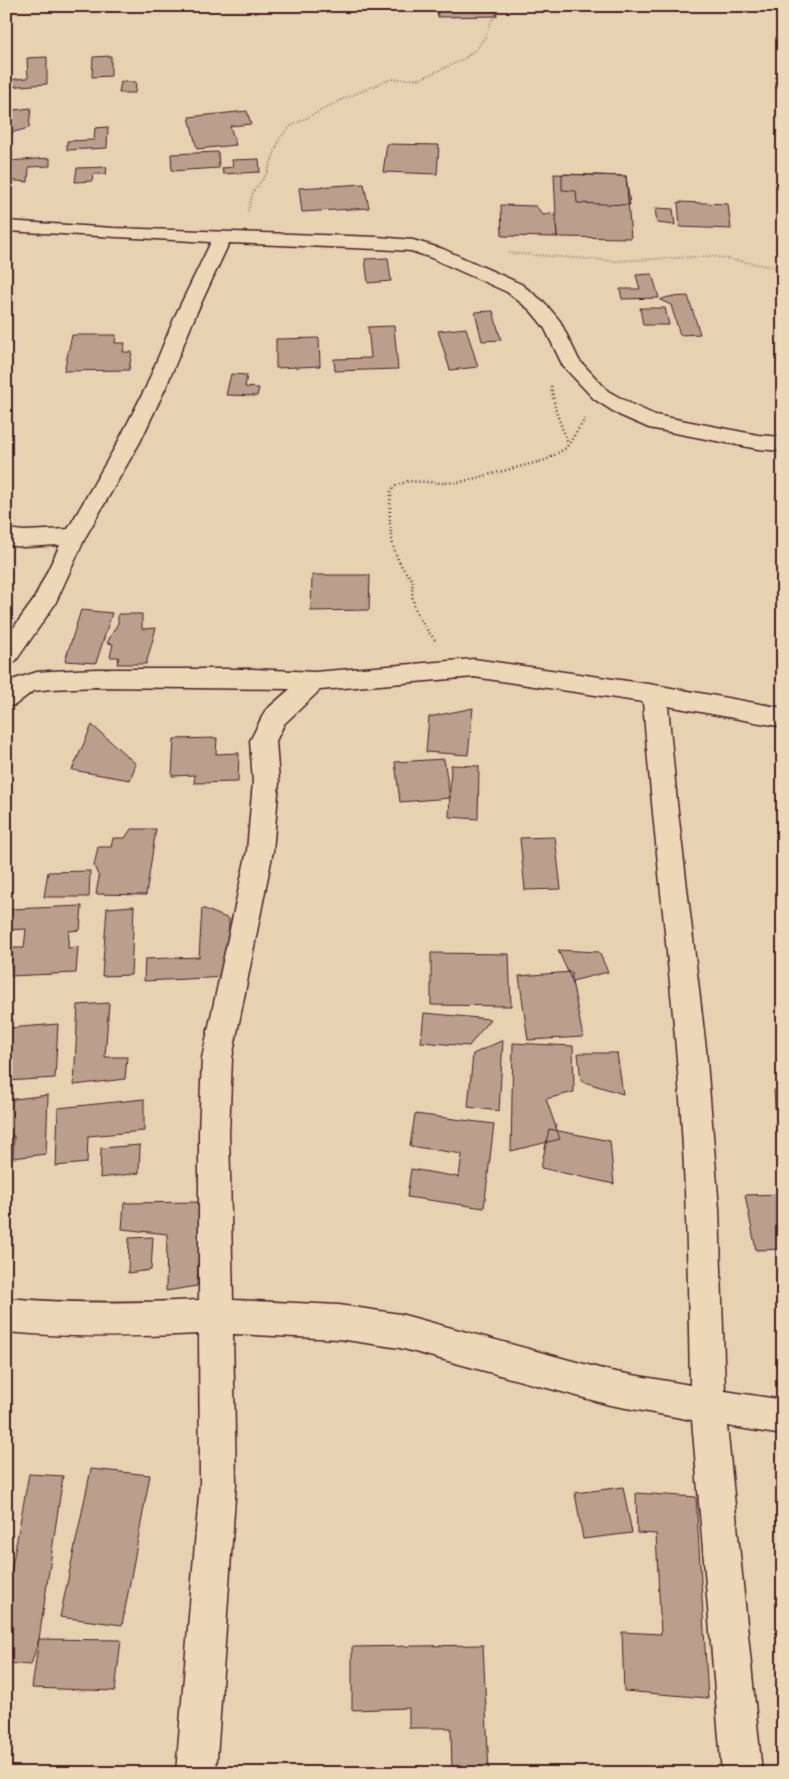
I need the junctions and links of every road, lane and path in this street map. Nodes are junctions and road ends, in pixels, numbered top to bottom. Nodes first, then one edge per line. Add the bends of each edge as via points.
1 (496, 6) edge
2 (6, 226) edge
3 (230, 237) junction
4 (503, 253) dead end
5 (783, 269) edge
6 (570, 362) junction
7 (600, 395) junction
8 (568, 443) junction
9 (783, 444) edge
10 (76, 536) junction
11 (6, 537) edge
12 (6, 656) edge
13 (474, 668) junction
14 (314, 681) junction
15 (655, 694) junction
16 (6, 698) edge
17 (783, 718) edge
18 (6, 1315) edge
19 (218, 1316) junction
20 (708, 1406) junction
21 (783, 1418) edge
22 (196, 1773) edge
23 (742, 1773) edge

1 - 3 path via 497,16 492,19 486,35 464,59 420,79 391,79 291,126 280,138 267,173 253,192 250,207
2 - 3 street
3 - 6 street via 377,242 413,246 436,253 514,288 537,306 553,325
3 - 10 street via 186,314 129,442
4 - 5 path via 615,261 712,256
6 - 7 street
6 - 8 path via 551,381 556,412
7 - 8 path via 580,430
7 - 9 street via 649,421
8 - 13 path via 558,454 538,463 471,481 406,481 391,490 388,525 400,564 413,581 412,602 417,615 437,642
10 - 11 street
10 - 12 street via 43,604
13 - 14 street
13 - 15 street
14 - 16 street via 97,678 38,681 24,685
14 - 19 street via 274,718 263,741 266,782 260,851 217,1058 214,1133
15 - 17 street
15 - 20 street via 692,1058 703,1209
18 - 19 street via 59,1320
19 - 20 street via 339,1322 400,1330 610,1388
19 - 22 street via 218,1483
20 - 21 street
20 - 23 street

